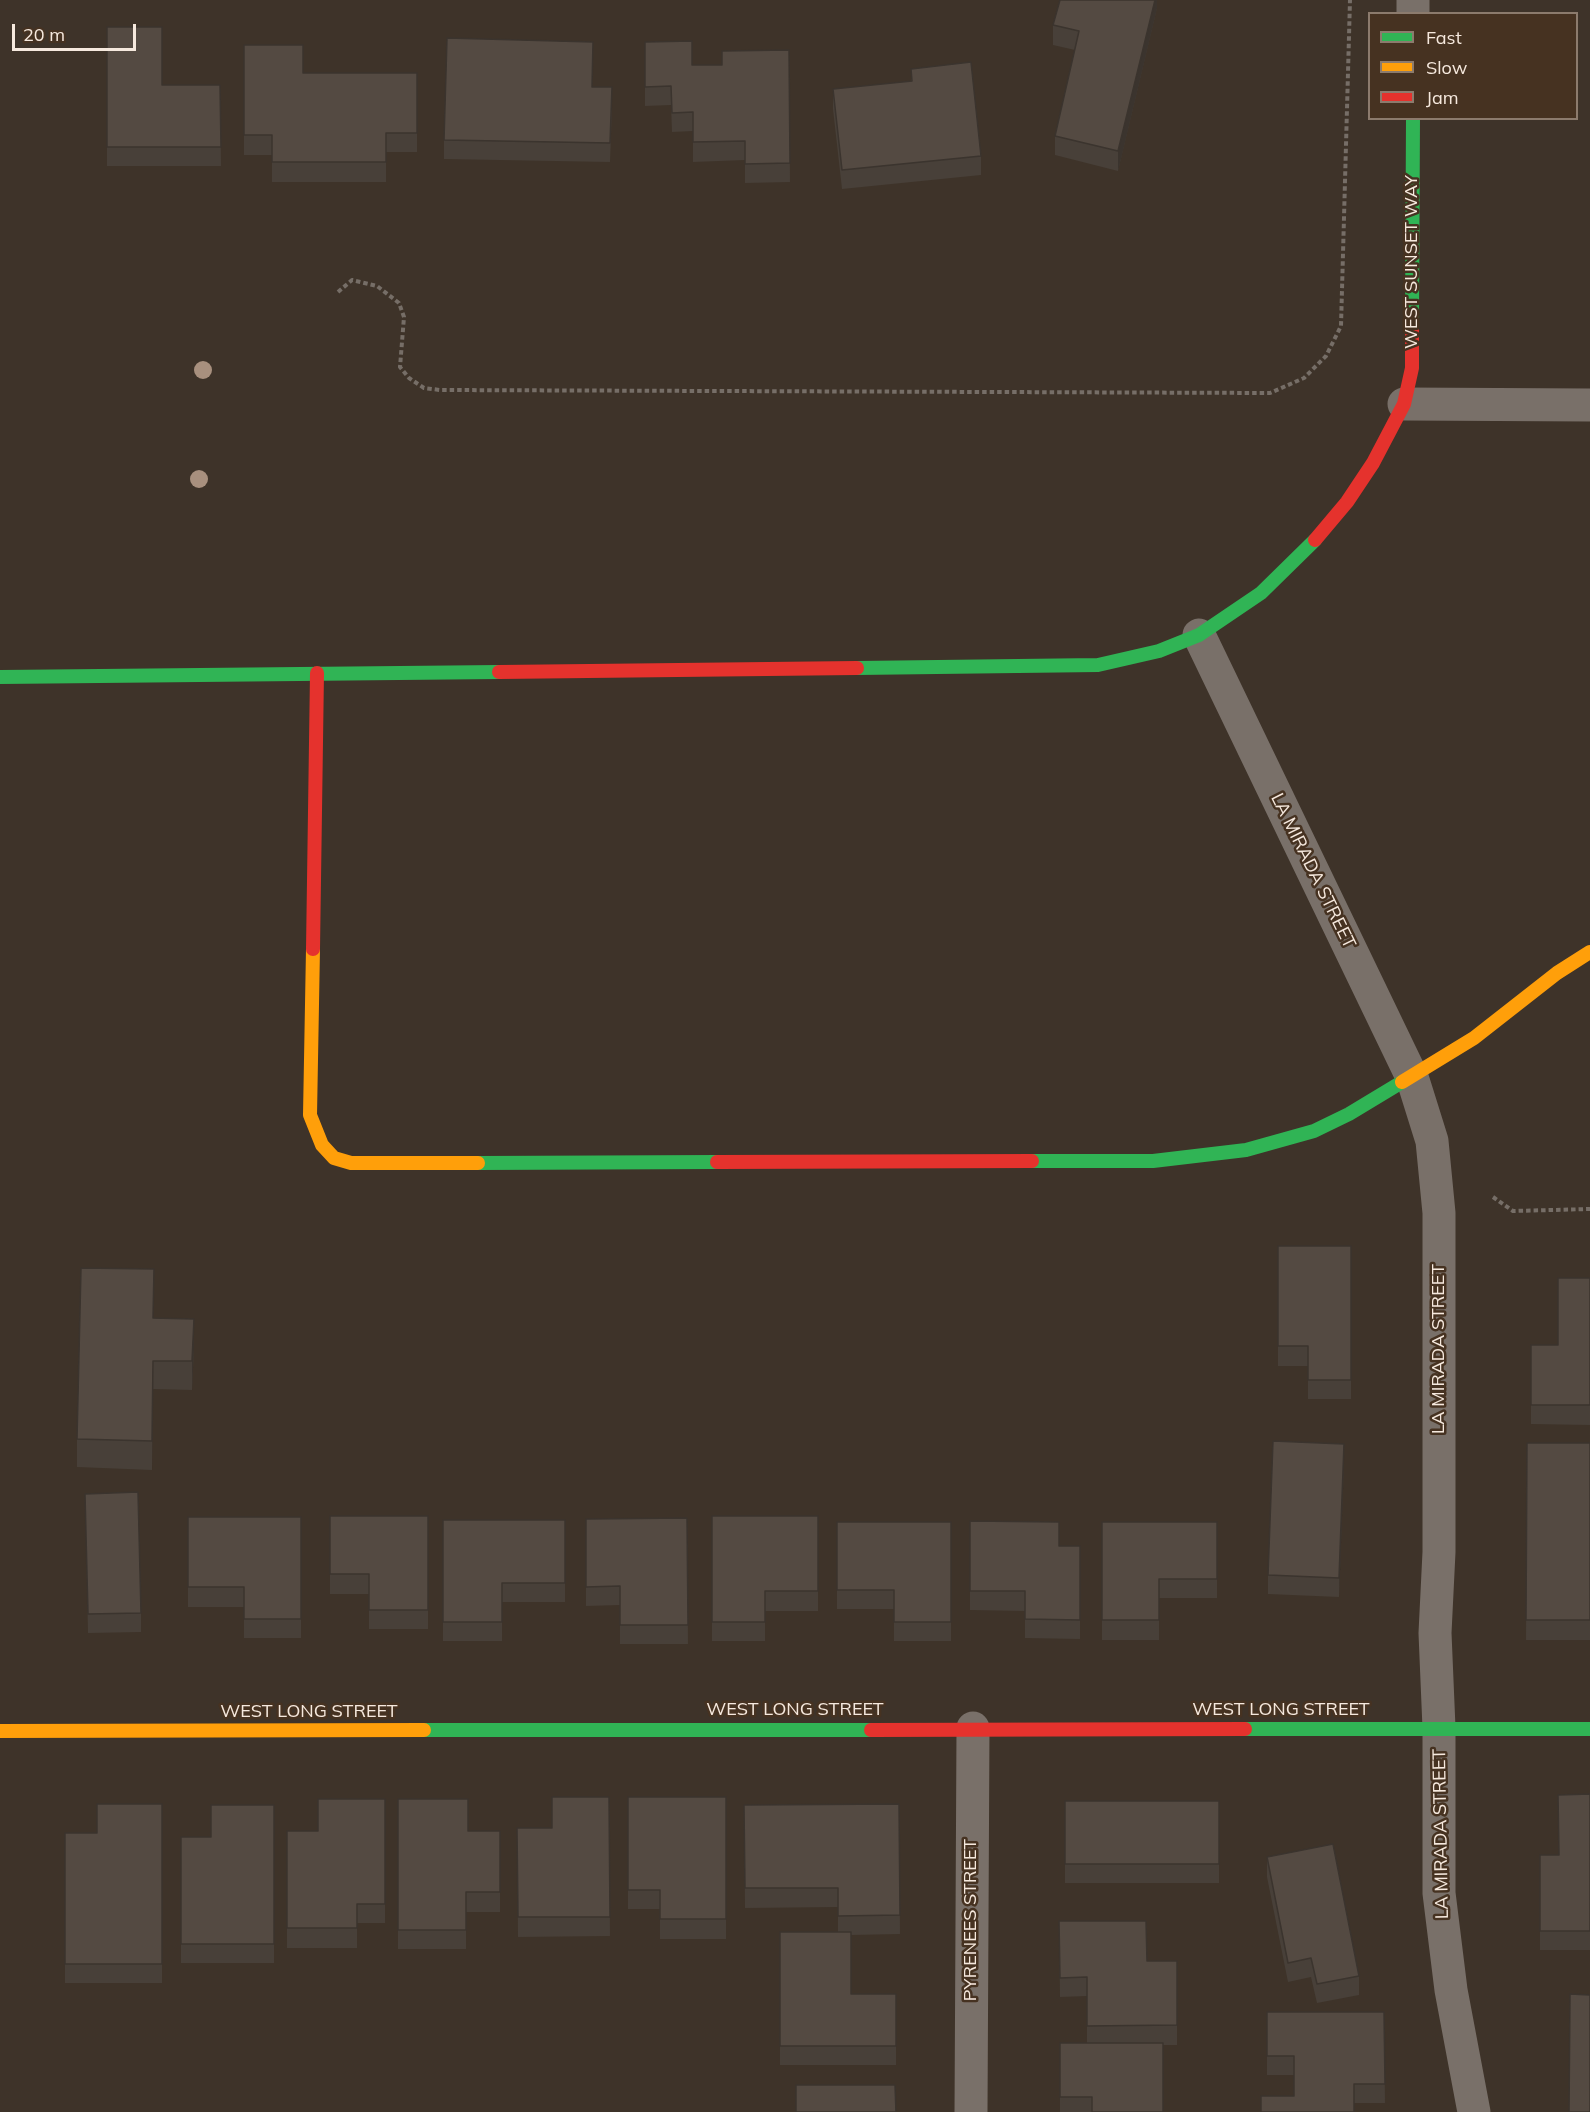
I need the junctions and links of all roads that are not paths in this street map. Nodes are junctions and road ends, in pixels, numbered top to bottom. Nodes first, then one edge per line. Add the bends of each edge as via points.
1 (1413, 120) edge
2 (1404, 404) junction
3 (1590, 405) edge
4 (1199, 635) junction
5 (317, 673) junction
6 (0, 677) edge
7 (1590, 952) edge
8 (1412, 1077) junction
9 (972, 1728) junction
10 (1439, 1728) junction
11 (1590, 1729) edge
12 (0, 1731) edge
13 (971, 2112) edge
14 (1474, 2112) edge

1 - 2 street, WEST SUNSET WAY via 1412,368
2 - 3 street
2 - 4 street, WEST SUNSET WAY via 1373,463 1326,529 1262,593
4 - 5 street, WEST SUNSET WAY via 1159,651 1098,665
4 - 8 street, LA MIRADA STREET
5 - 6 street, WEST SUNSET WAY
5 - 8 street via 310,1115 318,1139 334,1158 370,1164 1153,1161 1258,1148 1314,1131
7 - 8 street via 1474,1038
8 - 10 street, LA MIRADA STREET via 1432,1141 1439,1213 1439,1551 1435,1634
9 - 10 street, WEST LONG STREET
9 - 12 street, WEST LONG STREET
9 - 13 street, PYRENEES STREET
10 - 11 street, WEST LONG STREET
10 - 14 street, LA MIRADA STREET via 1439,1893 1451,1990

